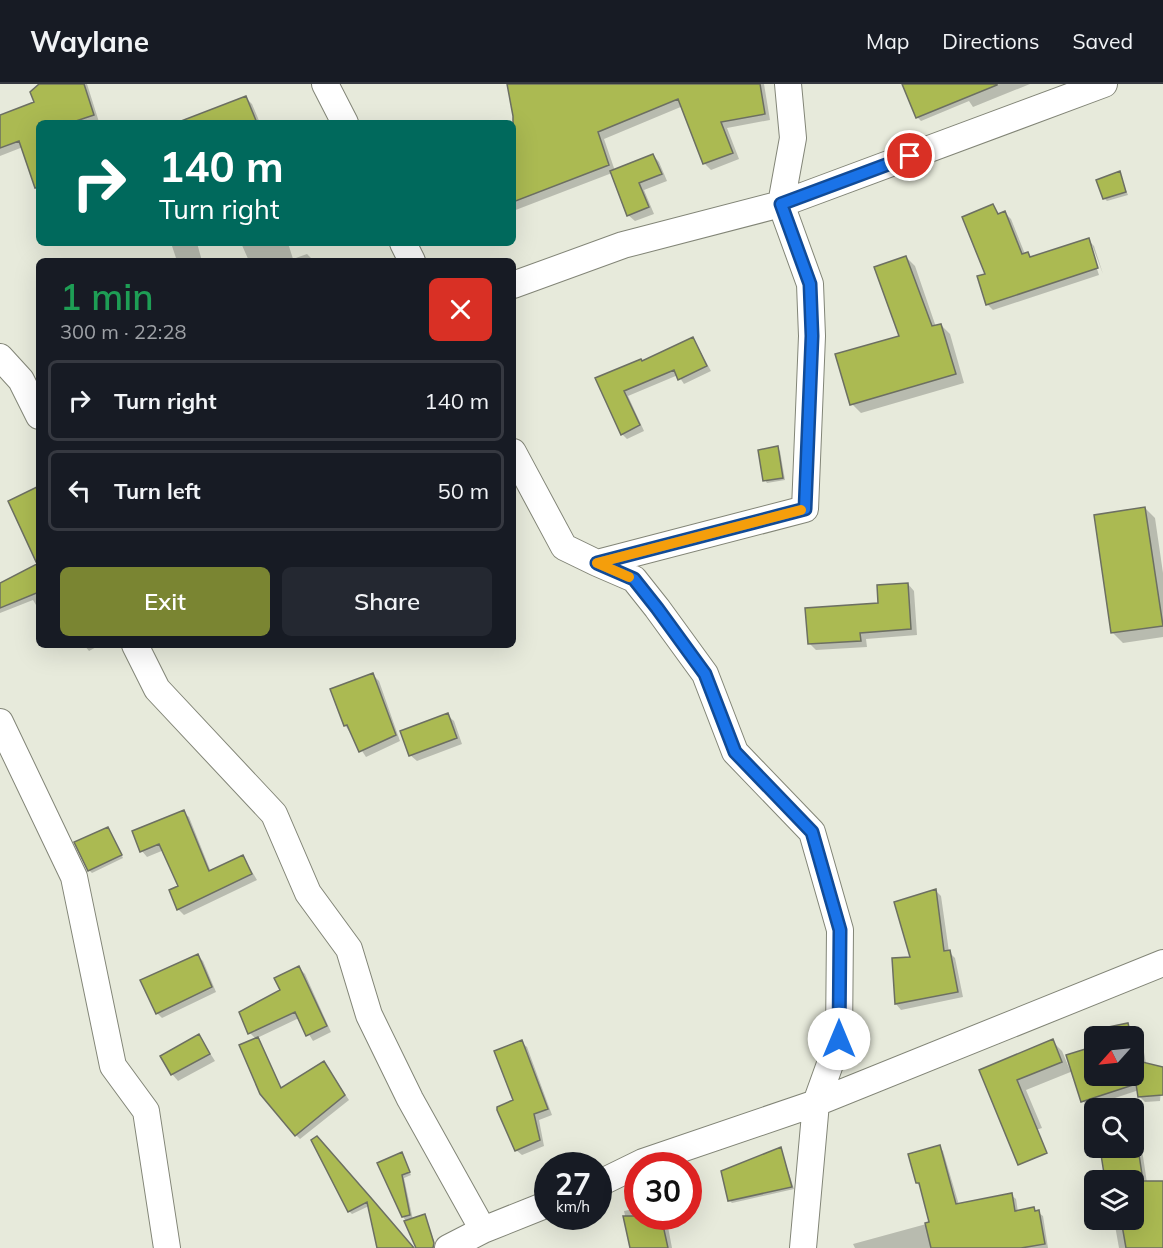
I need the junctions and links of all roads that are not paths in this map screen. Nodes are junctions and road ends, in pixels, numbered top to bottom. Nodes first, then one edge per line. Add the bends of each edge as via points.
1 (326, 84) edge
2 (788, 84) edge
3 (1104, 84) edge
4 (344, 120) edge
5 (781, 204) junction
6 (516, 284) edge
7 (0, 357) edge
8 (30, 383) edge
9 (36, 405) edge
10 (516, 458) edge
11 (597, 563) junction
12 (136, 648) edge
13 (0, 722) edge
14 (1163, 963) edge
15 (816, 1103) junction
16 (612, 1177) edge
17 (534, 1210) edge
18 (483, 1230) junction
19 (167, 1248) edge
20 (448, 1248) edge
21 (803, 1248) edge

1 - 4 street
2 - 5 street via 793,138
3 - 5 street
5 - 6 street via 623,245
5 - 11 street via 810,284 812,336 805,509
7 - 8 street
8 - 9 street
10 - 11 street via 564,547
11 - 15 street via 634,579 705,674 735,752 812,832 840,930 839,1039
12 - 18 street via 157,689 274,814 308,893 349,949 369,1015 410,1099
13 - 19 street via 74,877 113,1066 146,1111
14 - 15 street
15 - 16 street via 643,1162
15 - 21 street
17 - 18 street
18 - 20 street

